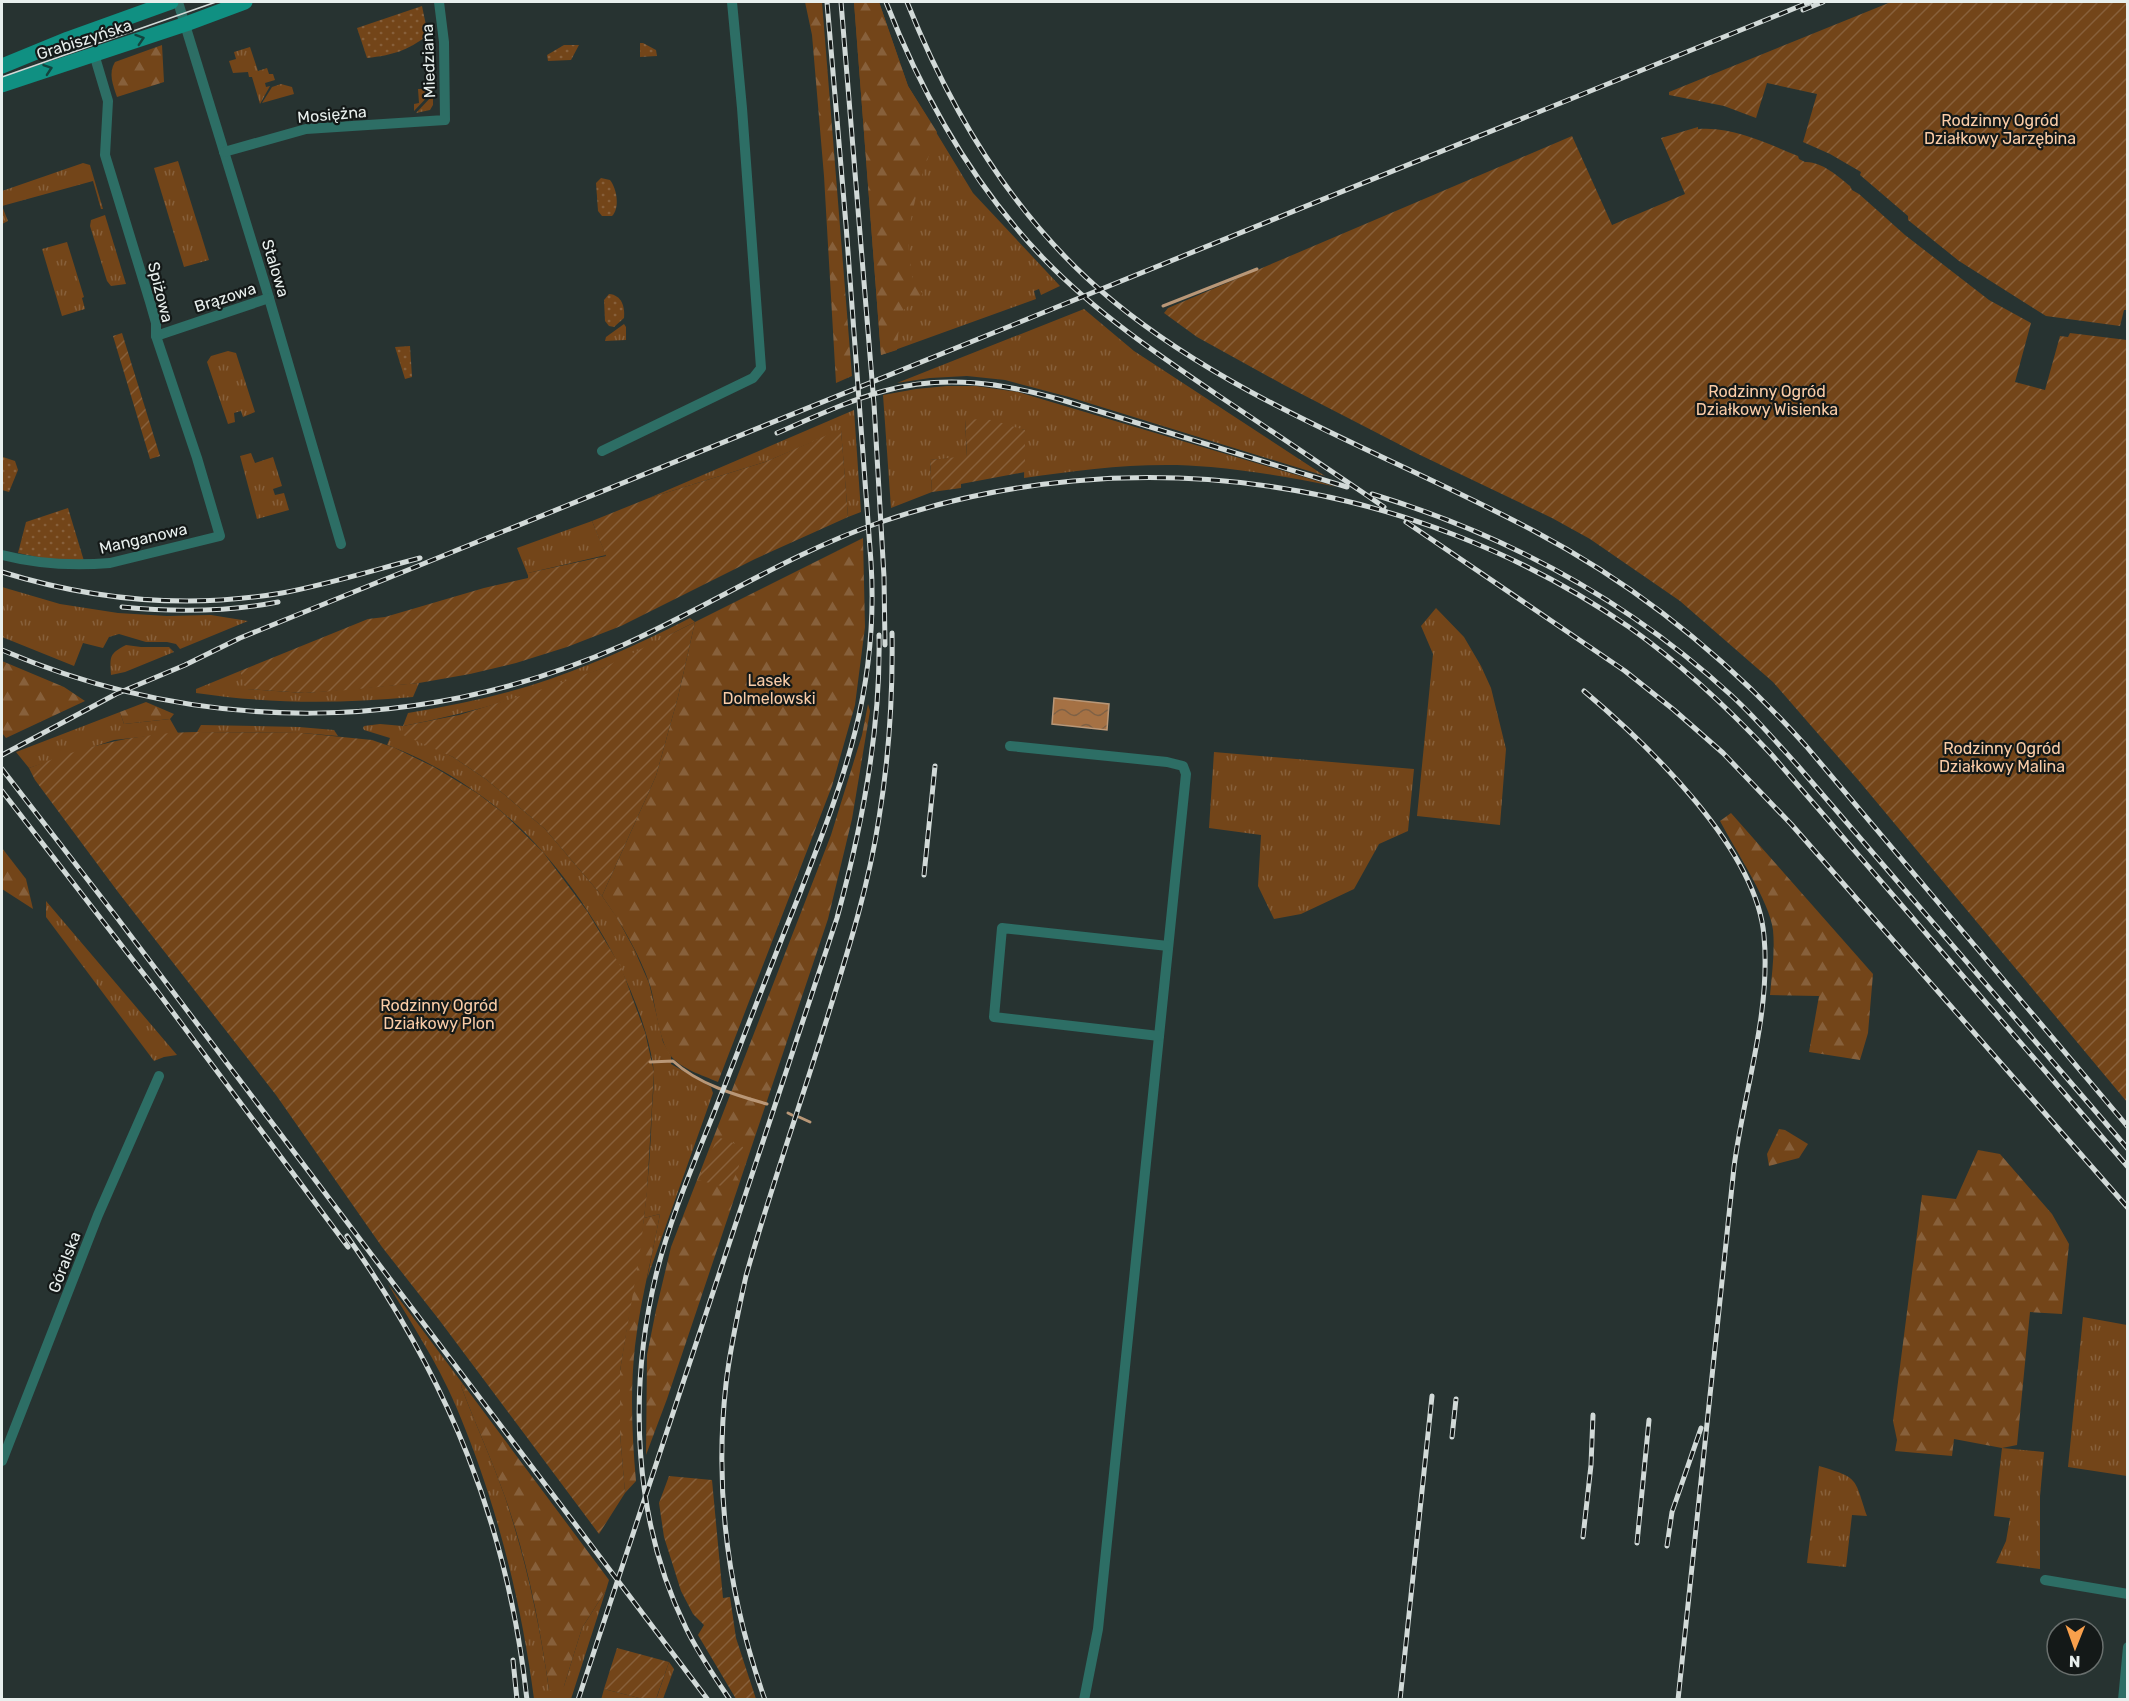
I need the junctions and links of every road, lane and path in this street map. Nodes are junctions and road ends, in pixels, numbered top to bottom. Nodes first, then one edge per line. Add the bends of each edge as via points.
1 (171, 2) edge
2 (178, 2) edge
3 (245, 2) edge
4 (439, 2) edge
5 (732, 2) edge
6 (186, 24) junction
7 (94, 54) junction
8 (2, 66) edge
9 (2, 85) edge
10 (445, 120) joint
11 (224, 152) junction
12 (269, 298) junction
13 (156, 336) junction
14 (602, 451) dead end
15 (220, 536) joint
16 (341, 544) dead end
17 (2, 555) edge
18 (1010, 746) dead end
19 (1168, 946) junction
20 (1159, 1036) junction
21 (159, 1076) dead end
22 (2, 1461) edge
23 (2045, 1580) dead end
24 (2127, 1594) edge
25 (2127, 1647) edge
26 (1084, 1700) edge
27 (2122, 1700) edge

1 - 8 main road, Grabiszyńska
2 - 6 street, Stalowa
3 - 6 main road, Grabiszyńska
4 - 10 street, Miedziana
5 - 14 street via 761,368 753,378
7 -> 6 main road, Grabiszyńska
6 - 11 street, Stalowa
9 -> 7 main road, Grabiszyńska
7 - 13 street, Spiżowa via 108,102 105,155 156,323
10 - 11 street, Mosiężna via 306,129
11 - 12 street, Stalowa
12 - 13 street, Brązowa
12 - 16 street, Stalowa
13 - 15 street, Spiżowa
15 - 17 street, Manganowa via 110,563 50,563
18 - 19 street via 1183,766 1186,782
19 - 20 street
19 - 20 street via 1002,928 994,1017
20 - 26 street via 1098,1629
21 - 22 street, Góralska via 98,1215
23 - 24 street
25 - 27 street

